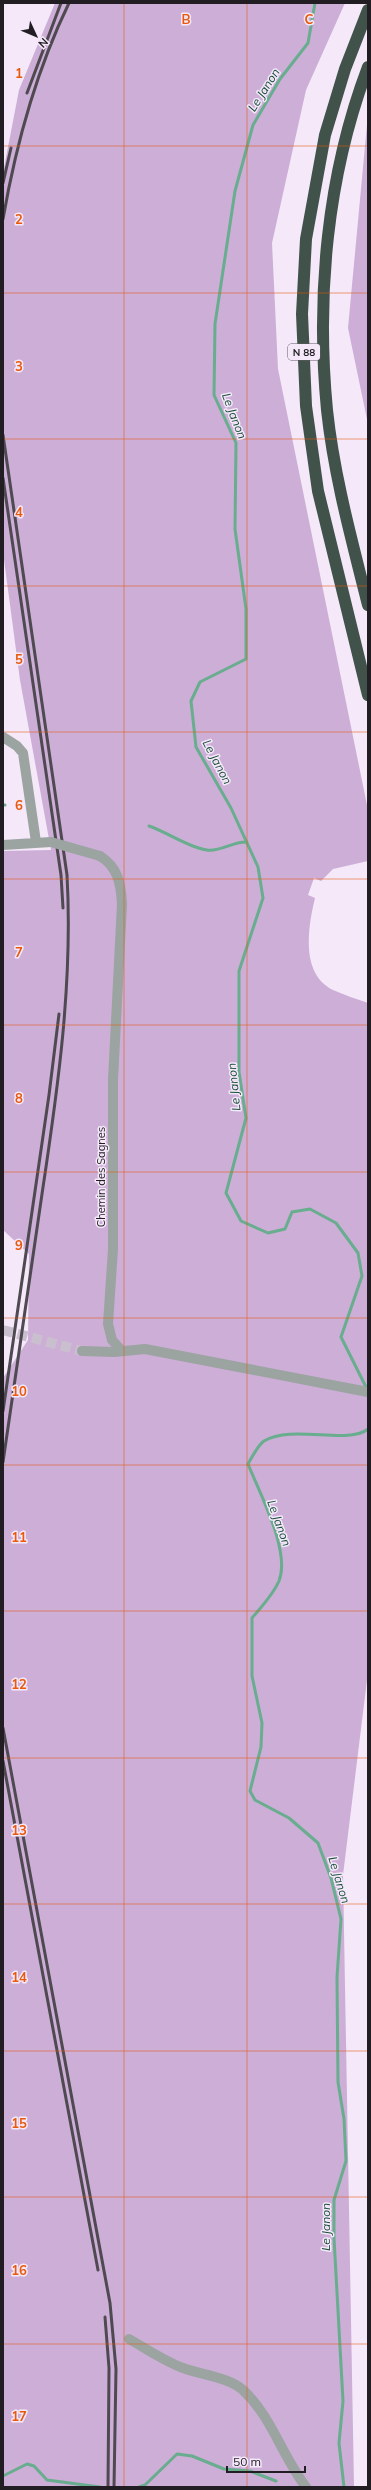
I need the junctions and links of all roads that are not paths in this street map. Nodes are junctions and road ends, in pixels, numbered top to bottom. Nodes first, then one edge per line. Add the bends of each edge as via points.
1 (368, 10) edge
2 (368, 67) edge
3 (368, 605) edge
4 (368, 696) edge
5 (3, 737) edge
6 (36, 842) junction
7 (3, 845) edge
8 (82, 1351) tunnel mouth
9 (122, 1351) junction
10 (363, 1391) edge
11 (130, 2338) dead end
12 (306, 2487) edge

1 - 4 highway, N 88 via 345,70 325,134 306,239 302,314 306,406 318,491
2 - 3 highway, N 88 via 345,146 335,194 327,245 323,319 327,404 333,448 349,530
5 - 6 street via 18,746 23,753
6 - 7 street, Chemin des Sagnes
6 - 9 street, Chemin des Sagnes, bridge via 51,842 100,856 110,862 122,889 113,1080 113,1249 108,1324 112,1340
8 - 9 street
9 - 10 street via 145,1349
11 - 12 street via 183,2368 228,2382 241,2389 269,2422 286,2459

